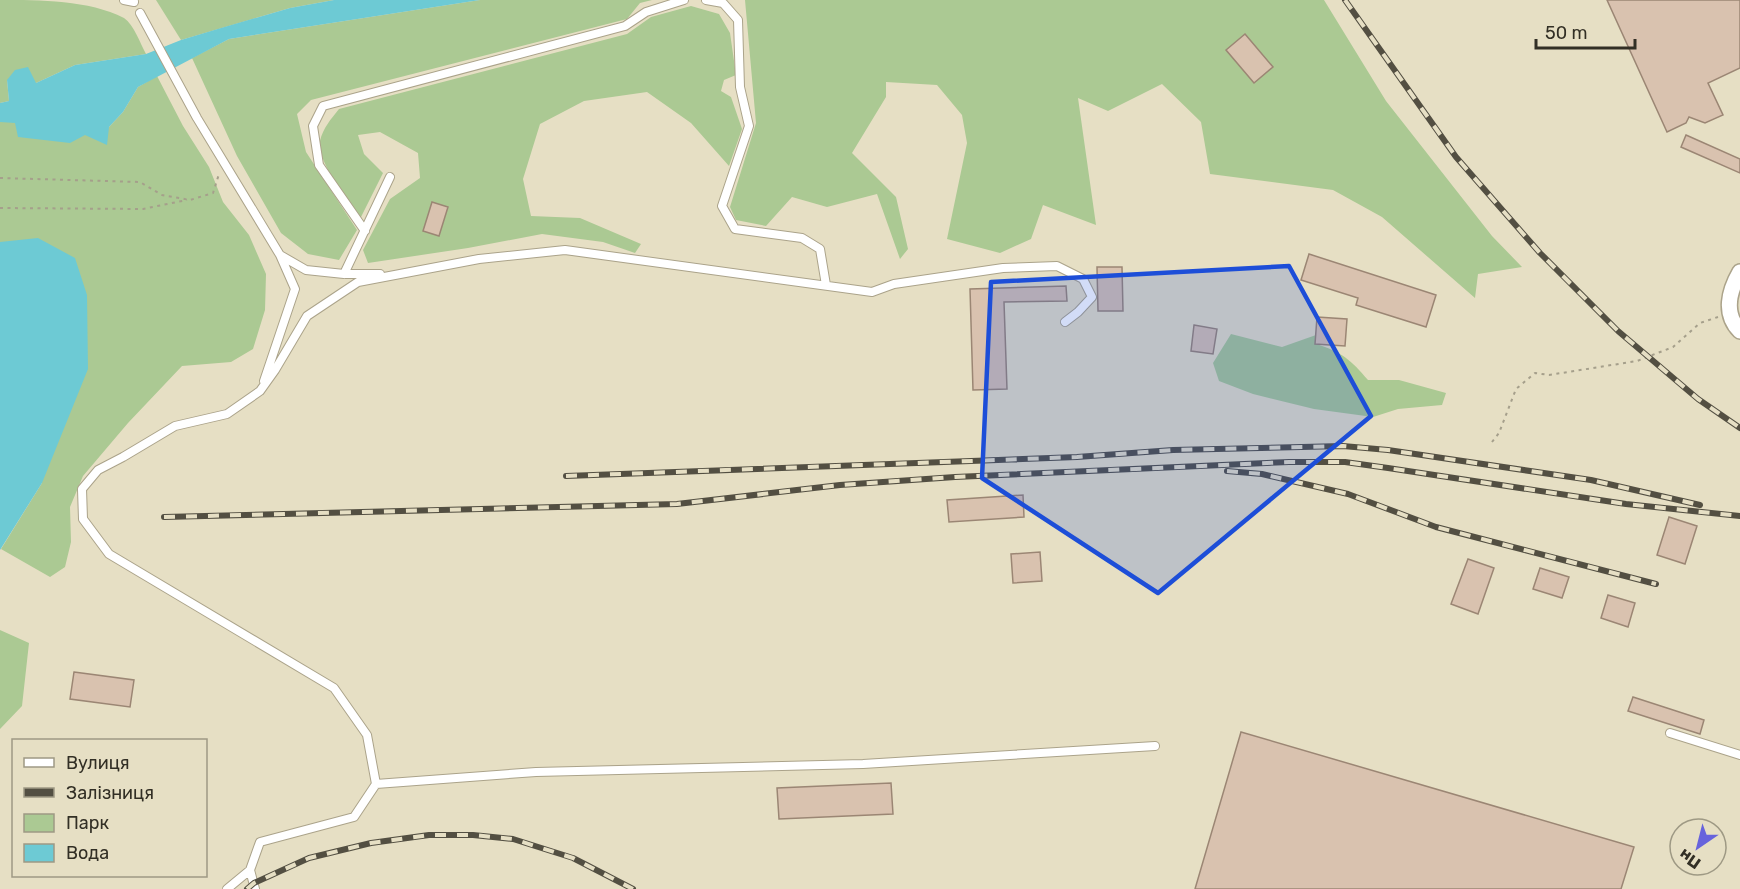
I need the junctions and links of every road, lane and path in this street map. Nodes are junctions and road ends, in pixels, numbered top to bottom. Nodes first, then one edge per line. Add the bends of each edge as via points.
1 (124, 0) edge
2 (684, 0) edge
3 (706, 0) edge
4 (134, 2) dead end
5 (141, 13) dead end
6 (221, 159) junction
7 (390, 177) dead end
8 (0, 178) edge
9 (190, 200) junction
10 (0, 208) edge
11 (365, 231) junction
12 (280, 255) junction
13 (1740, 272) edge
14 (396, 273) junction
15 (344, 274) junction
16 (826, 285) junction
17 (1729, 312) junction
18 (1065, 322) dead end
19 (1740, 331) edge
20 (260, 390) junction
21 (1492, 442) dead end
22 (1670, 733) dead end
23 (1155, 746) dead end
24 (1740, 755) edge
25 (376, 784) junction
26 (250, 870) junction
27 (227, 889) edge
28 (255, 889) edge

1 - 4 lane
2 - 11 lane via 646,12 625,26 323,106 313,126 319,165
3 - 16 lane via 723,3 738,20 740,87 749,126 722,206 735,229 802,238 819,249
5 - 6 lane
6 - 9 path via 213,193
6 - 12 lane
7 - 11 lane
8 - 9 path via 140,182 162,195
9 - 10 path via 144,209
11 - 15 lane
12 - 15 lane via 306,270
12 - 20 lane via 295,289
13 - 17 street
14 - 15 lane
14 - 16 lane via 565,250
14 - 20 lane via 358,282 306,316
16 - 18 lane via 872,292 894,284 981,271 1057,266 1083,279 1092,297
17 - 19 street
17 - 21 path via 1700,324 1673,347 1636,361 1535,374 1516,389 1508,414
20 - 25 lane via 227,414 175,426 98,470 82,489 83,519 110,554 334,688 367,735
22 - 24 lane
23 - 25 lane via 863,764 536,772
25 - 26 lane via 354,817 260,842
26 - 27 lane
26 - 28 lane

